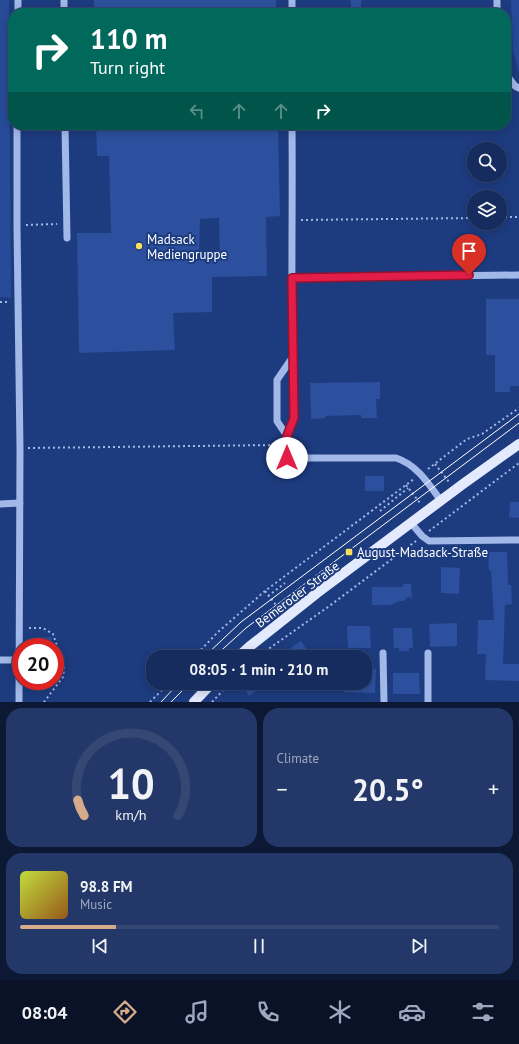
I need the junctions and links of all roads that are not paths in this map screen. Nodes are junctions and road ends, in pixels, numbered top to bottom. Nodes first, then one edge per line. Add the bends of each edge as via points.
1 (511, 81) edge
2 (519, 88) edge
3 (17, 130) edge
4 (65, 130) edge
5 (292, 130) edge
6 (67, 238) dead end
7 (519, 275) edge
8 (292, 278) junction
9 (293, 358) junction
10 (287, 436) junction
11 (519, 444) edge
12 (274, 458) dead end
13 (287, 458) junction
14 (441, 501) junction
15 (20, 503) junction
16 (0, 504) edge
17 (412, 524) junction
18 (519, 540) edge
19 (20, 638) edge
20 (246, 650) edge
21 (383, 653) dead end
22 (428, 653) dead end
23 (0, 660) edge
24 (12, 660) edge
25 (19, 690) edge
26 (207, 690) edge
27 (199, 700) edge
28 (19, 702) edge
29 (384, 702) edge
30 (428, 702) edge

1 - 2 street
3 - 15 street
4 - 6 street
5 - 8 street
7 - 8 street
8 - 9 street
9 - 10 street via 294,418
9 - 10 street via 277,380 277,421
10 - 13 street
11 - 14 main road, Bemeroder Straße
12 - 13 street
13 - 14 street via 396,458 403,460 421,474
14 - 17 main road, Bemeroder Straße
15 - 16 street
15 - 19 street
17 - 18 street via 429,541
17 - 20 main road, Bemeroder Straße via 317,593
21 - 29 street
22 - 30 street
23 - 24 street
25 - 28 street
26 - 27 main road

